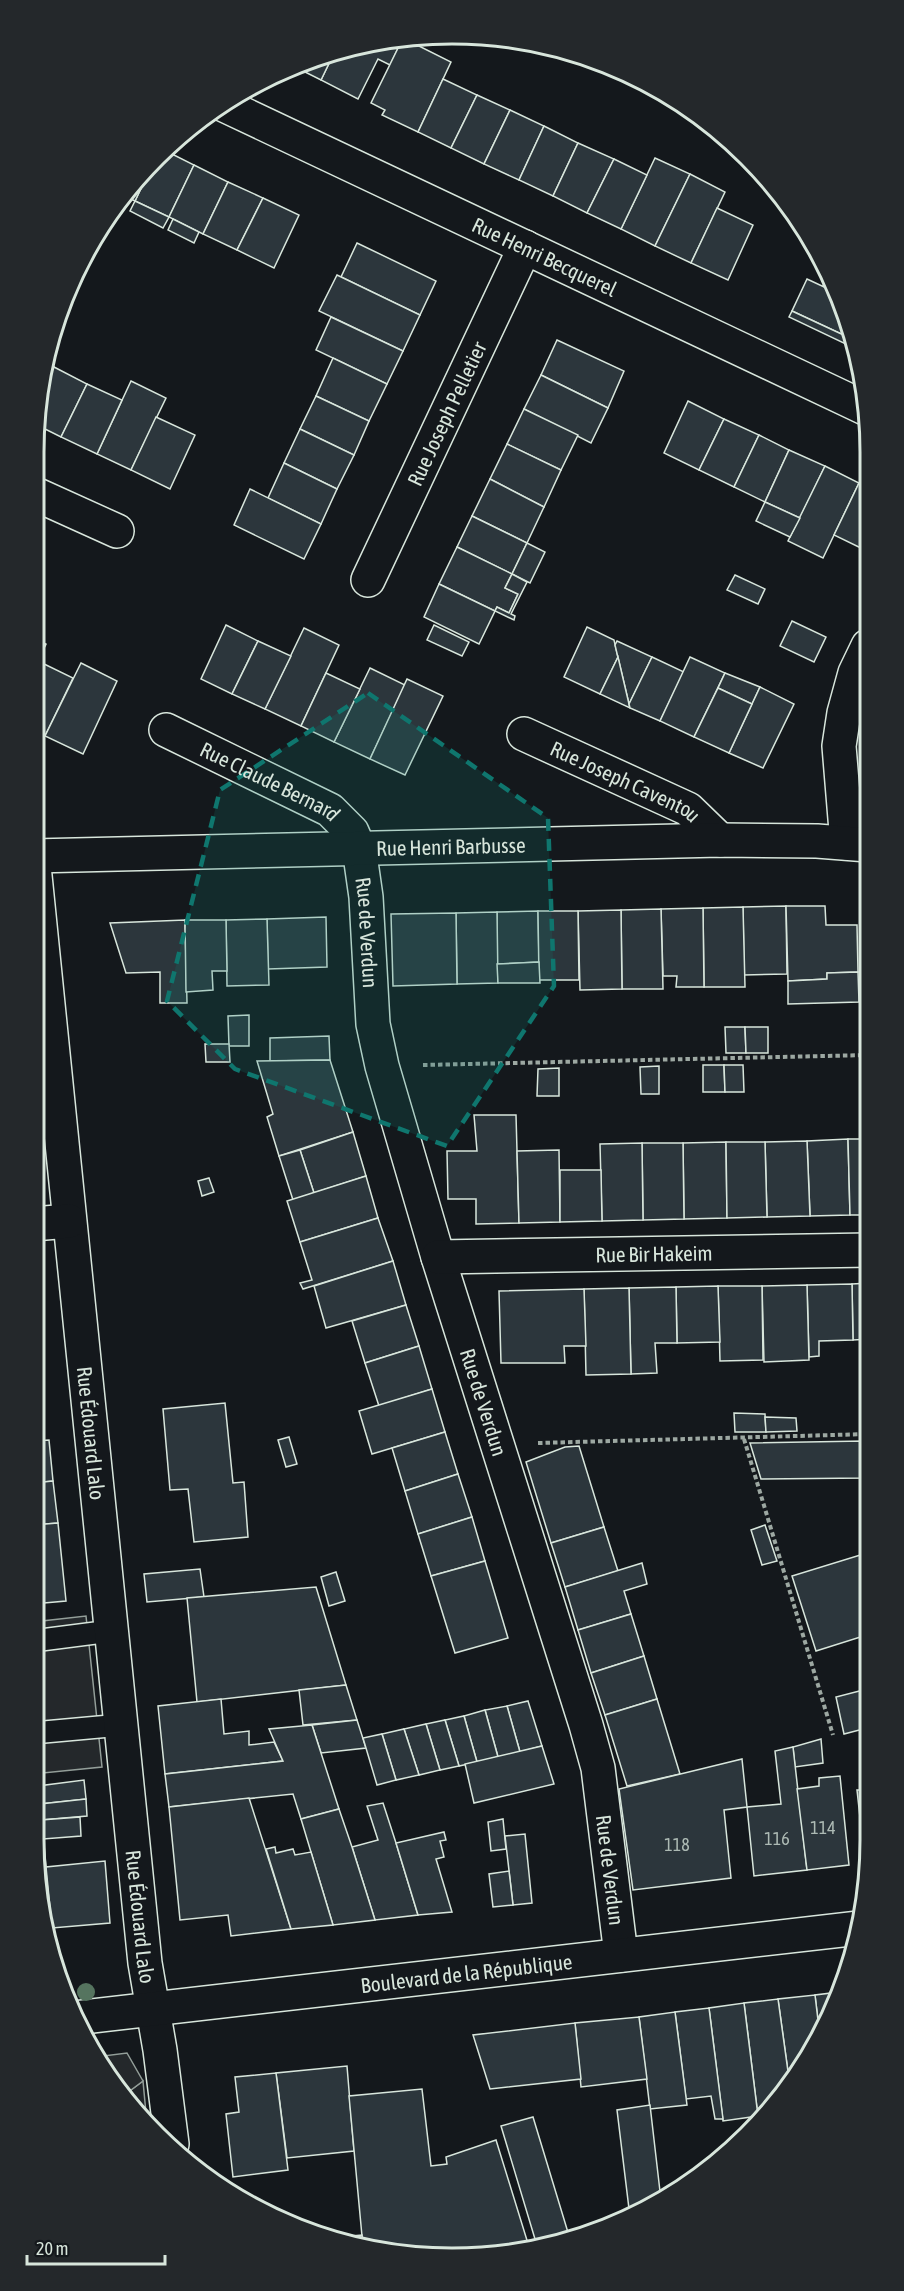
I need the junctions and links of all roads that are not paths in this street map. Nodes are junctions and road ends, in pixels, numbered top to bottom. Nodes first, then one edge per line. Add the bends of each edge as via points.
1 (231, 108) edge
2 (525, 247) junction
3 (858, 405) edge
4 (44, 498) edge
5 (117, 531) dead end
6 (368, 580) dead end
7 (860, 662) edge
8 (166, 730) dead end
9 (524, 735) dead end
10 (720, 840) junction
11 (858, 844) edge
12 (360, 848) junction
13 (44, 856) edge
14 (44, 968) edge
15 (69, 1221) junction
16 (44, 1223) edge
17 (860, 1250) edge
18 (438, 1257) junction
19 (111, 1631) junction
20 (44, 1640) edge
21 (121, 1725) junction
22 (44, 1732) edge
23 (851, 1929) edge
24 (621, 1955) junction
25 (152, 2010) junction
26 (85, 2017) edge
27 (171, 2135) edge

1 - 2 street, Rue Henri Becquerel
2 - 3 street, Rue Henri Becquerel
2 - 6 street, Rue Joseph Pelletier
4 - 5 street
7 - 11 street via 844,713 839,746
8 - 12 street, Rue Claude Bernard via 330,810 352,832
9 - 10 street, Rue Joseph Caventou via 687,809
10 - 11 street, Rue Henri Barbusse
10 - 12 street, Rue Henri Barbusse
12 - 13 street, Rue Henri Barbusse
12 - 18 street, Rue de Verdun via 373,1024
14 - 15 street, Rue Édouard Lalo
15 - 16 street
15 - 19 street, Rue Édouard Lalo
17 - 18 street, Rue Bir Hakeim
18 - 24 street, Rue de Verdun via 598,1768
19 - 20 lane
19 - 21 street, Rue Édouard Lalo
21 - 22 lane
21 - 25 street, Rue Édouard Lalo
23 - 24 street, Boulevard de la République
24 - 25 street, Boulevard de la République
25 - 26 street, Boulevard de la République
25 - 27 street, Rue Édouard Lalo

